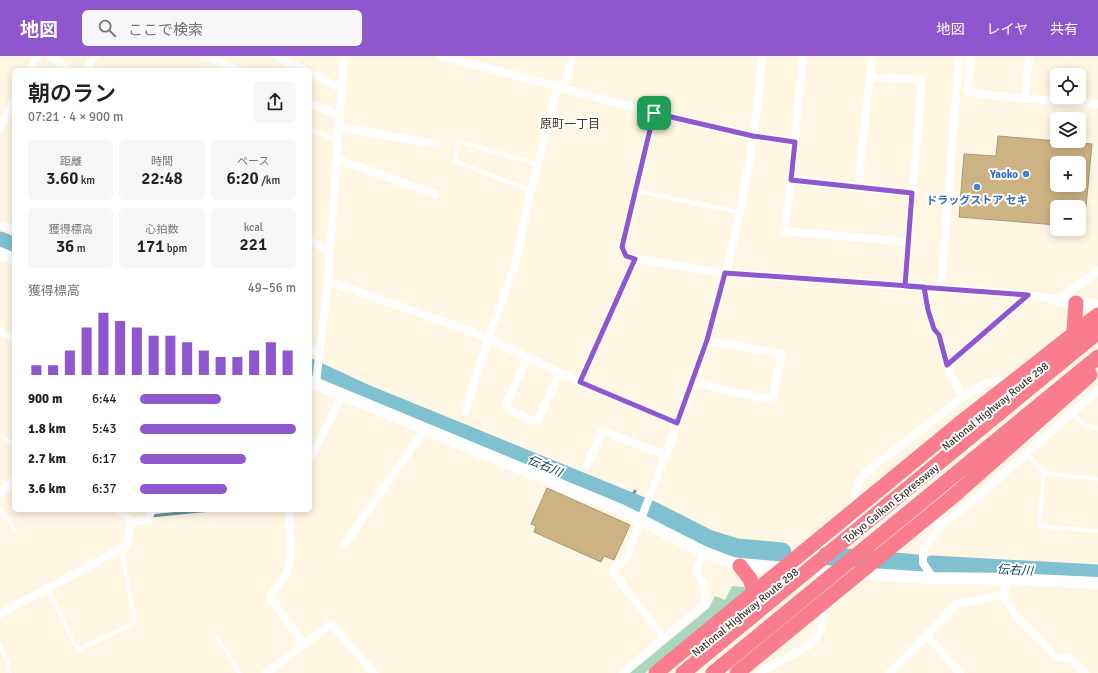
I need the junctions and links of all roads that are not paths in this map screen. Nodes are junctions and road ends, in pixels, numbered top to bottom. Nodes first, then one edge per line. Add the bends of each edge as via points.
1 (37, 56) edge
2 (51, 56) edge
3 (94, 56) edge
4 (206, 56) edge
5 (276, 56) edge
6 (344, 56) edge
7 (441, 56) edge
8 (573, 56) edge
9 (762, 56) edge
10 (803, 56) edge
11 (872, 56) edge
12 (971, 56) edge
13 (1028, 56) edge
14 (959, 57) dead end
15 (31, 68) edge
16 (66, 68) edge
17 (88, 68) edge
18 (233, 68) edge
19 (300, 68) edge
20 (312, 74) edge
21 (870, 77) junction
22 (561, 87) junction
23 (342, 89) junction
24 (1025, 97) junction
25 (312, 104) edge
26 (1098, 104) edge
27 (12, 106) edge
28 (654, 113) junction
29 (340, 116) junction
30 (339, 127) junction
31 (0, 129) edge
32 (312, 131) edge
33 (753, 136) junction
34 (338, 140) junction
35 (795, 142) junction
36 (436, 144) dead end
37 (337, 159) junction
38 (539, 166) junction
39 (791, 180) junction
40 (858, 187) junction
41 (636, 190) junction
42 (531, 191) junction
43 (912, 193) junction
44 (435, 194) dead end
45 (739, 212) junction
46 (0, 224) edge
47 (12, 229) edge
48 (312, 242) edge
49 (908, 242) junction
50 (330, 251) junction
51 (0, 253) edge
52 (12, 258) edge
53 (635, 259) junction
54 (1098, 271) edge
55 (725, 273) junction
56 (328, 281) junction
57 (905, 286) junction
58 (924, 287) junction
59 (941, 288) junction
60 (1028, 295) junction
61 (1058, 300) junction
62 (1076, 303) junction
63 (1098, 306) edge
64 (1098, 315) edge
65 (1098, 322) edge
66 (0, 331) edge
67 (1098, 332) edge
68 (12, 338) edge
69 (488, 340) junction
70 (707, 340) junction
71 (1076, 340) junction
72 (312, 350) edge
73 (320, 356) junction
74 (1098, 357) edge
75 (527, 358) junction
76 (947, 365) junction
77 (1098, 367) edge
78 (560, 373) junction
79 (693, 380) junction
80 (314, 381) edge
81 (580, 382) junction
82 (1026, 382) junction
83 (1098, 390) edge
84 (342, 394) junction
85 (964, 396) junction
86 (466, 412) dead end
87 (1072, 412) junction
88 (677, 423) junction
89 (1098, 428) edge
90 (425, 429) junction
91 (0, 434) edge
92 (12, 444) edge
93 (1026, 453) junction
94 (666, 455) junction
95 (312, 456) edge
96 (587, 465) dead end
97 (1044, 473) junction
98 (1098, 479) edge
99 (12, 482) edge
100 (0, 493) edge
101 (0, 508) edge
102 (122, 512) edge
103 (151, 512) edge
104 (289, 512) edge
105 (642, 516) junction
106 (914, 519) junction
107 (854, 521) junction
108 (132, 522) junction
109 (942, 524) junction
110 (15, 531) dead end
111 (1098, 531) edge
112 (345, 544) dead end
113 (122, 549) junction
114 (704, 552) junction
115 (740, 566) junction
116 (795, 570) junction
117 (848, 573) junction
118 (933, 578) junction
119 (1011, 579) junction
120 (1098, 583) edge
121 (48, 589) junction
122 (1003, 595) junction
123 (817, 599) junction
124 (758, 601) junction
125 (0, 614) edge
126 (927, 635) junction
127 (664, 638) junction
128 (218, 639) dead end
129 (304, 645) junction
130 (0, 646) edge
131 (275, 670) edge
132 (10, 673) edge
133 (240, 673) edge
134 (266, 673) edge
135 (374, 673) edge
136 (622, 673) edge
137 (656, 673) edge
138 (670, 673) edge
139 (683, 673) edge
140 (712, 673) edge
141 (726, 673) edge
142 (737, 673) edge
143 (760, 673) edge
144 (890, 673) edge
145 (960, 673) edge
146 (1085, 673) edge

1 - 15 street
2 - 16 street
3 - 17 street
4 - 18 street
5 - 19 street
6 - 23 street
7 - 22 street
8 - 22 street via 566,81
9 - 33 street
10 - 35 street
11 - 21 street
12 - 24 street via 968,90 985,95
13 - 24 street
14 - 59 street
20 - 23 street
21 - 40 street
21 - 43 street via 922,80
22 - 28 street
22 - 38 street via 557,91
23 - 29 street
24 - 26 street
25 - 29 street
27 - 31 street
28 - 33 street
28 - 41 street
29 - 30 street
30 - 34 street
30 - 36 street
32 - 34 lane
33 - 35 street
33 - 45 street
34 - 37 street
35 - 39 street
37 - 44 street
37 - 50 street
38 - 42 street
38 - 42 lane via 459,141 455,162
39 - 40 street
39 - 49 street via 784,231
40 - 43 street
41 - 45 lane
41 - 53 street via 622,247 626,256
42 - 69 street via 515,265
43 - 49 street
45 - 55 street
46 - 47 street
48 - 50 street
49 - 57 street
50 - 56 street
51 - 52 street
53 - 55 street
53 - 81 street
54 - 61 street
55 - 57 street
55 - 70 street
56 - 69 street via 476,333
56 - 73 street
57 - 58 street
58 - 59 street
58 - 76 street via 928,310 934,329 939,335
59 - 60 street
60 - 61 street
60 - 76 street
61 - 62 street
62 - 63 street
62 - 71 highway
64 - 137 highway via 959,424
65 - 71 highway, National Highway Route 298
66 - 68 street
67 - 139 highway, Tokyo Gaikan Expressway
69 - 75 street
69 - 86 street
70 - 79 street
70 - 79 street via 782,354 772,400 716,388
71 - 82 highway, National Highway Route 298
72 - 73 street
73 - 80 street
74 - 140 highway, Tokyo Gaikan Expressway
75 - 78 street
75 - 78 street via 506,405 508,409 533,421 538,419
76 - 85 street via 950,375
77 - 106 highway
77 - 142 highway via 957,493
78 - 81 street
79 - 88 street
80 - 84 street
81 - 88 street
82 - 85 street via 1000,380 985,384
82 - 107 highway, National Highway Route 298
83 - 87 street
84 - 90 street
84 - 95 street
85 - 107 street via 865,473 857,485
87 - 89 lane via 1084,425
87 - 93 street
88 - 94 street
90 - 105 street
90 - 112 street
91 - 92 lane
93 - 97 lane
93 - 109 street via 966,507
94 - 96 street via 602,431
94 - 105 street
97 - 98 lane
97 - 111 lane via 1039,526
99 - 100 street
101 - 110 lane
102 - 108 street
103 - 108 street via 149,519
104 - 129 street via 291,555 287,573 270,597
105 - 114 street
105 - 127 street via 628,555 612,571
106 - 109 street
106 - 117 highway
107 - 116 highway, National Highway Route 298
108 - 113 street via 126,546
109 - 118 street via 923,551 923,563
113 - 121 street
113 - 121 lane via 135,623 77,650
114 - 115 street
114 - 127 street via 696,571 707,594 706,603
115 - 116 street
115 - 124 highway via 750,579
116 - 117 street
116 - 124 highway, National Highway Route 298
117 - 118 street
117 - 123 highway
118 - 119 street
119 - 120 street
119 - 122 street
121 - 125 street
122 - 126 street via 957,604
122 - 146 street via 1016,616 1056,657 1070,659
123 - 141 highway
123 - 143 street via 822,617 816,639 801,652 767,667
124 - 138 highway, National Highway Route 298
126 - 144 street
126 - 145 street
127 - 136 street
128 - 133 lane
129 - 131 street
129 - 135 street via 331,624
130 - 132 lane
131 - 134 street

